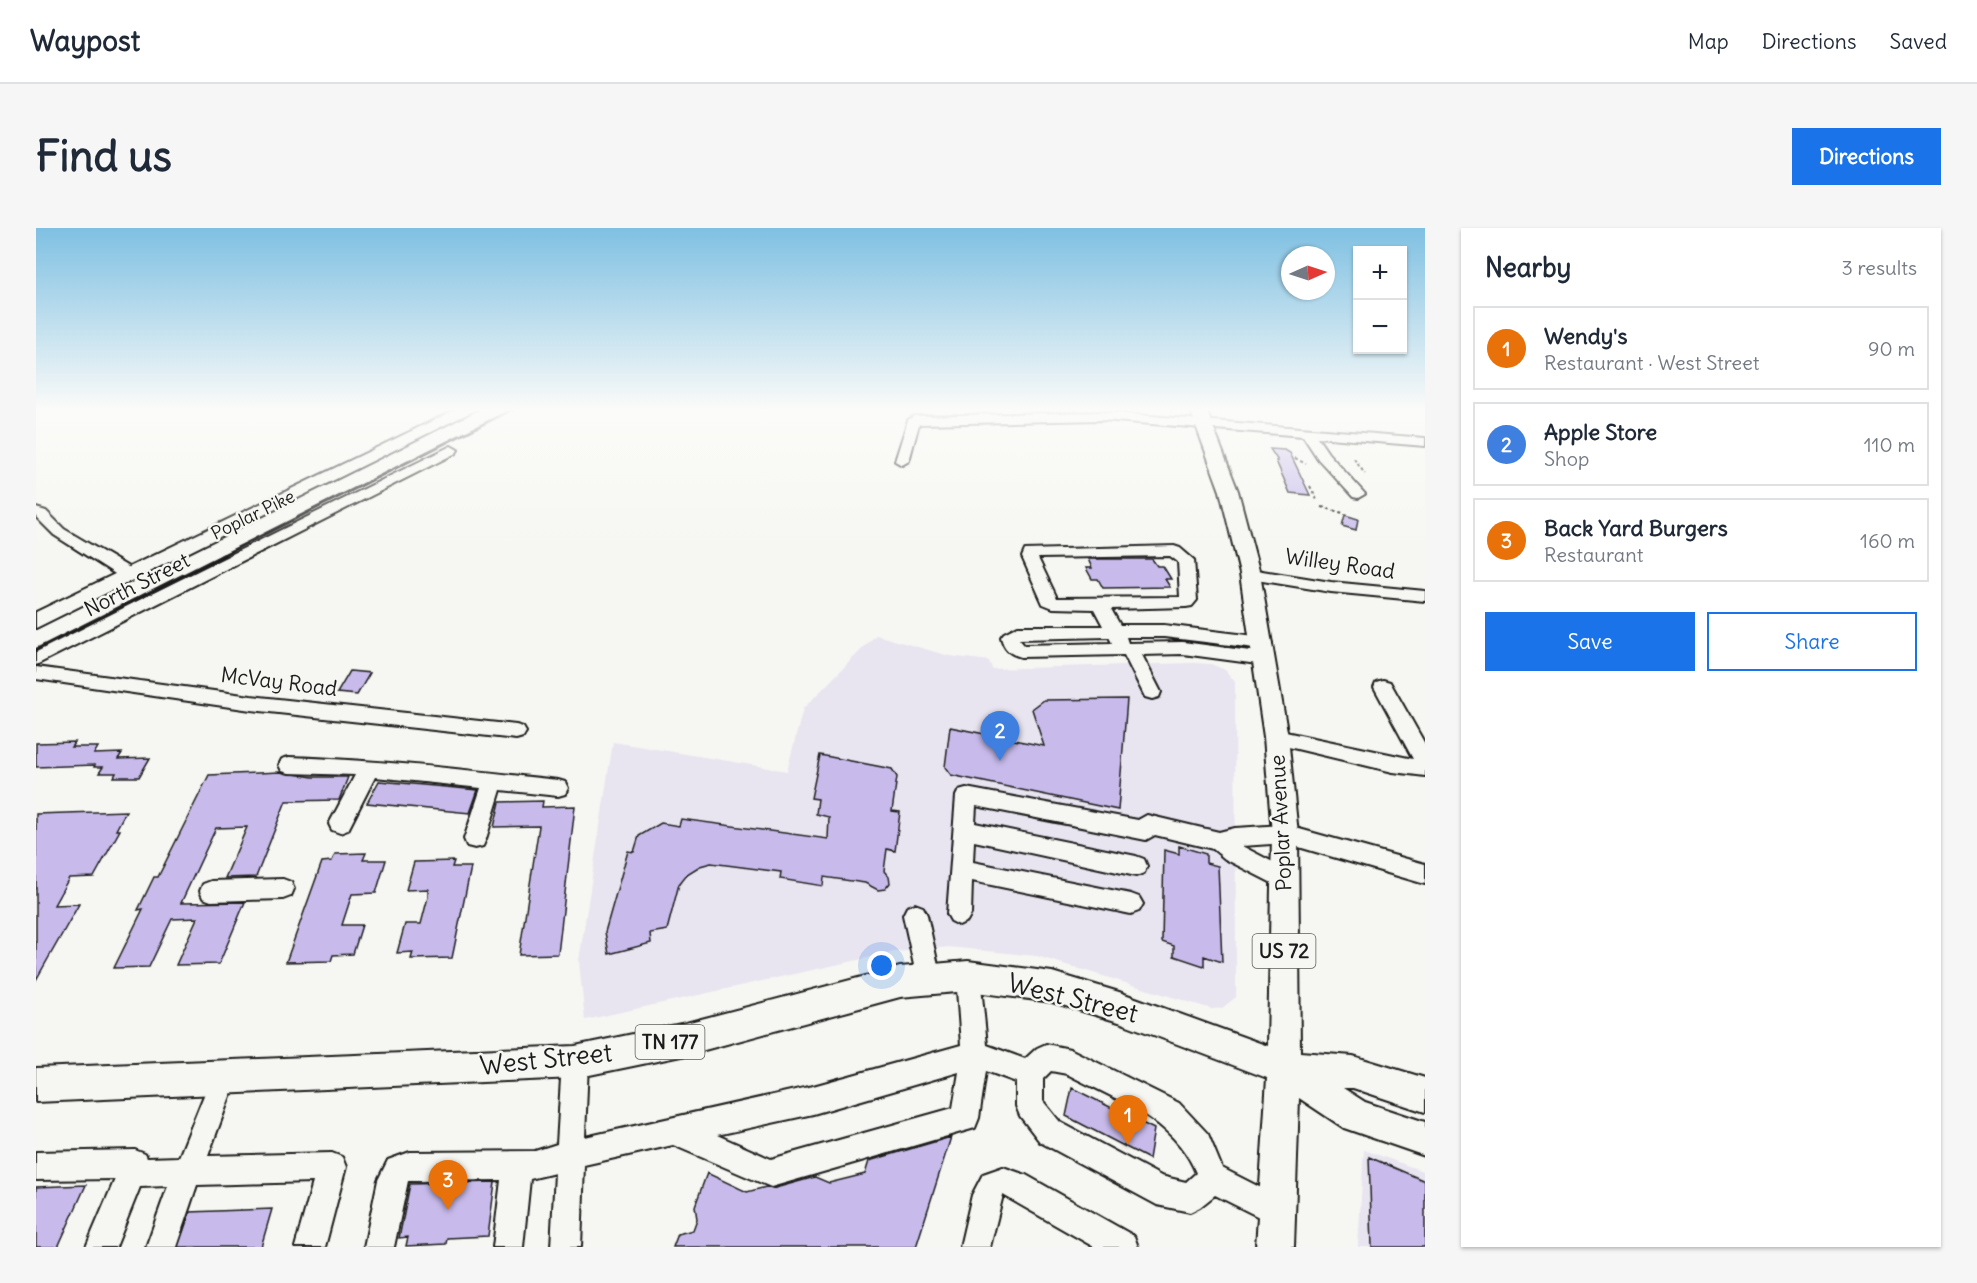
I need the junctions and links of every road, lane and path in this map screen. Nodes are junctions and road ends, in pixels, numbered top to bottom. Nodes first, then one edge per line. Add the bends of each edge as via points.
1 (372, 457) edge
2 (438, 457) edge
3 (903, 457) edge
4 (1216, 457) edge
5 (1324, 457) edge
6 (1295, 458) dead end
7 (1354, 459) dead end
8 (902, 461) dead end
9 (1306, 465) dead end
10 (1365, 474) dead end
11 (1310, 486) dead end
12 (1358, 494) dead end
13 (1317, 500) dead end
14 (1322, 507) dead end
15 (36, 513) edge
16 (1343, 513) dead end
17 (1355, 569) dead end
18 (1250, 574) junction
19 (129, 575) junction
20 (1382, 575) dead end
21 (1425, 596) edge
22 (1100, 604) junction
23 (36, 621) edge
24 (1115, 631) junction
25 (1127, 649) junction
26 (1264, 651) junction
27 (36, 659) edge
28 (36, 673) edge
29 (1383, 687) dead end
30 (1152, 692) dead end
31 (516, 732) dead end
32 (1276, 737) junction
33 (1425, 762) edge
34 (288, 765) dead end
35 (369, 768) junction
36 (1425, 768) edge
37 (494, 780) junction
38 (558, 788) dead end
39 (340, 824) dead end
40 (964, 830) junction
41 (1285, 834) junction
42 (475, 839) dead end
43 (1219, 841) junction
44 (1136, 866) dead end
45 (962, 869) junction
46 (1425, 874) edge
47 (1284, 879) junction
48 (283, 889) dead end
49 (211, 891) dead end
50 (1131, 904) dead end
51 (960, 914) dead end
52 (915, 915) dead end
53 (968, 976) junction
54 (929, 979) junction
55 (975, 1054) junction
56 (575, 1062) junction
57 (1284, 1068) junction
58 (1029, 1074) junction
59 (224, 1077) junction
60 (36, 1085) edge
61 (1425, 1095) edge
62 (674, 1131) junction
63 (1425, 1139) edge
64 (570, 1154) junction
65 (517, 1165) junction
66 (36, 1166) edge
67 (189, 1171) junction
68 (131, 1173) junction
69 (1212, 1178) junction
70 (1279, 1236) edge
71 (101, 1247) edge
72 (161, 1247) edge
73 (310, 1247) edge
74 (379, 1247) edge
75 (508, 1247) edge
76 (566, 1247) edge
77 (975, 1247) edge
78 (1123, 1247) edge

1 - 19 main road, Poplar Pike
2 - 27 street, North Street
3 - 8 street
4 - 18 main road, Poplar Avenue / US 72
5 - 12 street
6 - 9 path
7 - 10 path
11 - 13 path
14 - 16 path
15 - 19 street via 59,532
17 - 20 path
18 - 21 street, Willey Road
18 - 26 main road, Poplar Avenue / US 72
19 - 23 main road, Poplar Pike
22 - 22 street via 1053,603 1031,553 1174,551 1185,560 1189,600 1186,602
22 - 24 street
24 - 25 street
24 - 25 street via 1018,632 1010,637 1012,645 1021,651
24 - 26 street via 1164,631
25 - 26 street
25 - 30 street
26 - 32 main road, Poplar Avenue / US 72
28 - 31 street, McVay Road via 251,703
29 - 33 street
32 - 36 street
32 - 41 main road, Poplar Avenue / US 72
34 - 35 street
35 - 37 street
35 - 39 street
37 - 38 street
37 - 42 street
40 - 43 street via 966,796
40 - 44 street
40 - 45 street
41 - 43 street
41 - 46 street
41 - 47 main road, Poplar Avenue / US 72
43 - 47 street
45 - 50 street
45 - 51 street
47 - 57 main road, Poplar Avenue / US 72
48 - 49 street
52 - 54 street
53 - 54 main road, West Street / TN 177
53 - 55 street
53 - 57 main road, West Street / TN 177 via 1042,986 1086,997
54 - 56 main road, West Street / TN 177 via 900,982 686,1039
55 - 58 street
55 - 62 street via 813,1100
55 - 62 street via 965,1118 771,1173
56 - 59 main road, West Street / TN 177
56 - 64 street
57 - 61 main road via 1353,1072
57 - 63 main road via 1356,1116
57 - 70 main road, Poplar Avenue / US 72
58 - 69 street via 1046,1057 1070,1062 1169,1113 1198,1144
58 - 69 street via 1030,1106 1050,1132 1157,1190 1190,1197
59 - 60 main road, West Street / TN 177
59 - 67 street
62 - 64 street
64 - 65 street via 535,1165
64 - 76 street
65 - 74 street via 410,1166 398,1170 392,1180
65 - 75 street
66 - 68 street via 135,1164
67 - 68 street
67 - 72 street
67 - 73 street via 332,1167
68 - 71 street
69 - 70 street
77 - 78 street via 987,1195 993,1184 1003,1181

